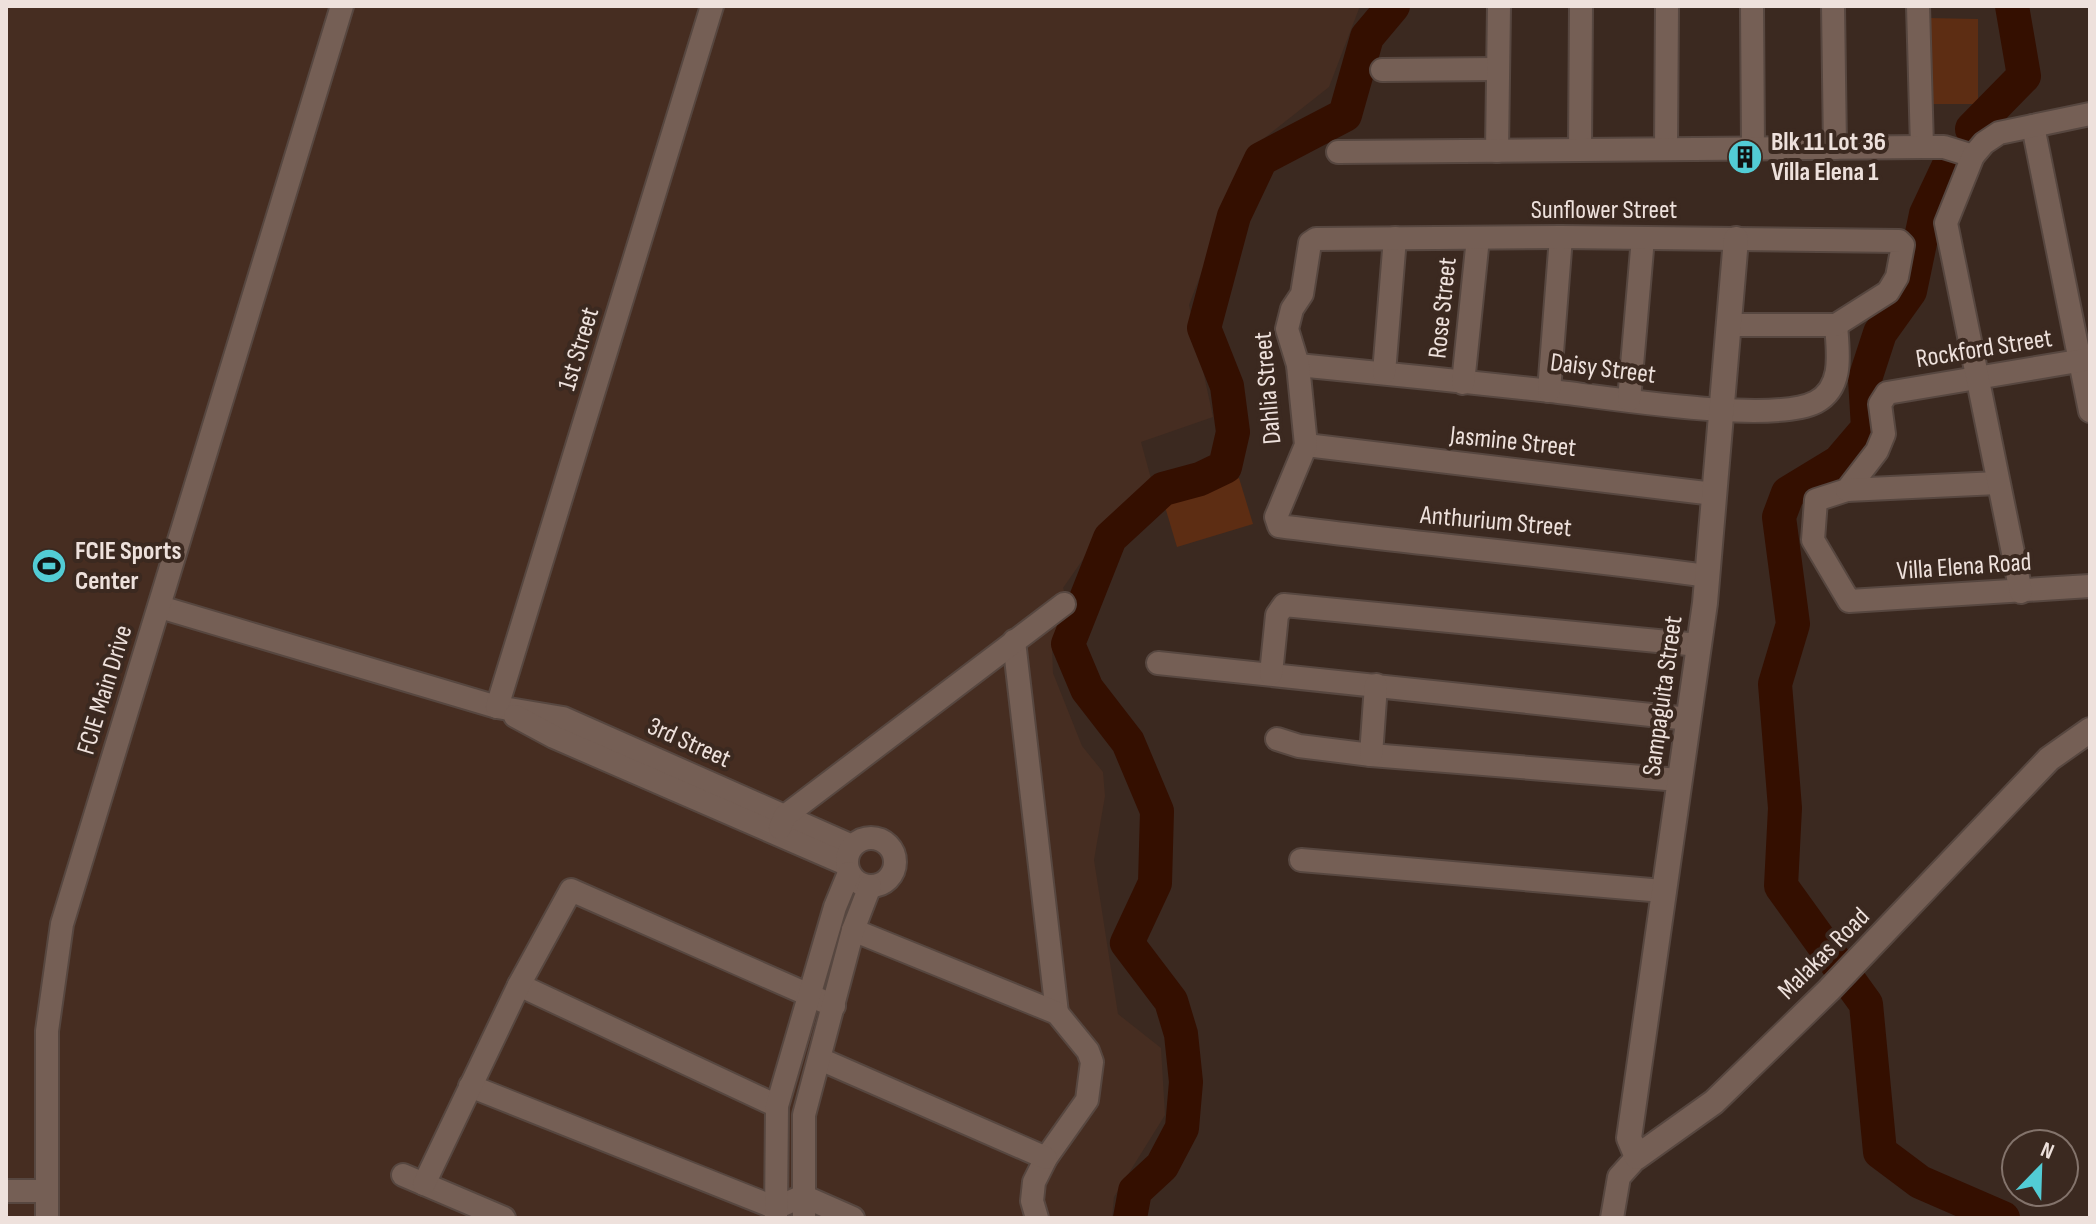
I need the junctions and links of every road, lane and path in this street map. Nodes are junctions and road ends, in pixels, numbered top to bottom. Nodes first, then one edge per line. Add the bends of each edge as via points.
1 (342, 6) edge
2 (712, 6) edge
3 (1499, 6) edge
4 (1581, 6) edge
5 (1667, 6) edge
6 (1752, 6) edge
7 (1833, 6) edge
8 (1918, 6) edge
9 (1498, 69) junction
10 (1382, 70) dead end
11 (2090, 114) edge
12 (2033, 126) junction
13 (1835, 148) junction
14 (1666, 149) junction
15 (1753, 149) junction
16 (1580, 150) junction
17 (1497, 151) junction
18 (1951, 151) junction
19 (1338, 152) dead end
20 (1561, 237) junction
21 (1395, 238) junction
22 (1478, 238) junction
23 (1643, 238) junction
24 (1736, 239) junction
25 (1310, 243) joint
26 (1728, 325) junction
27 (1836, 325) junction
28 (2085, 360) edge
29 (1298, 365) junction
30 (1384, 373) junction
31 (1977, 381) junction
32 (1463, 383) junction
33 (1549, 391) junction
34 (1629, 400) junction
35 (1721, 410) junction
36 (2090, 411) edge
37 (1306, 445) junction
38 (1998, 483) junction
39 (1847, 490) junction
40 (1714, 494) junction
41 (1279, 526) joint
42 (1707, 576) junction
43 (2090, 586) edge
44 (2021, 592) junction
45 (1064, 604) dead end
46 (160, 607) junction
47 (1014, 641) junction
48 (1699, 645) junction
49 (1158, 663) dead end
50 (1271, 674) junction
51 (1376, 685) junction
52 (497, 707) junction
53 (1689, 719) junction
54 (2090, 730) edge
55 (1277, 739) dead end
56 (1371, 755) junction
57 (1679, 780) junction
58 (781, 824) junction
59 (1301, 860) dead end
60 (849, 861) junction
61 (870, 886) junction
62 (1663, 891) junction
63 (853, 930) junction
64 (519, 985) junction
65 (809, 997) junction
66 (834, 1006) junction
67 (1057, 1013) junction
68 (820, 1059) junction
69 (470, 1086) junction
70 (777, 1106) junction
71 (1637, 1157) junction
72 (1046, 1158) junction
73 (403, 1175) dead end
74 (424, 1184) junction
75 (6, 1191) edge
76 (47, 1191) junction
77 (804, 1207) edge
78 (776, 1213) edge
79 (47, 1218) edge
80 (504, 1218) edge
81 (853, 1218) edge
82 (1037, 1218) edge
83 (1612, 1218) edge

1 - 46 street, FCIE Main Drive
2 - 52 street, 1st Street
3 - 9 street
4 - 16 street
5 - 14 street
6 - 15 street
7 - 13 street
8 - 18 street
9 - 10 street
9 - 17 street
11 - 12 street
12 - 18 street
12 - 28 street
13 - 15 street
13 - 18 street
14 - 15 street
14 - 16 street
16 - 17 street
17 - 19 street
18 - 31 street via 1946,223
20 - 22 street, Sunflower Street
20 - 23 street, Sunflower Street
20 - 33 street
21 - 22 street, Sunflower Street
21 - 25 street, Sunflower Street
21 - 30 street
22 - 32 street, Rose Street
23 - 24 street, Sunflower Street
23 - 34 street
24 - 26 street, Sampaguita Street
24 - 27 street, Sunflower Street via 1899,241 1905,253 1888,292
25 - 29 street, Dahlia Street via 1302,294 1287,329
26 - 27 street
26 - 35 street, Sampaguita Street
27 - 35 street, Daisy Street via 1836,375 1829,393 1794,408
28 - 31 street, Rockford Street
28 - 36 street
29 - 30 street, Daisy Street
29 - 37 street, Dahlia Street
30 - 32 street, Daisy Street
31 - 38 street
31 - 39 street, Rockford Street via 1887,393 1880,404 1881,442
32 - 33 street, Daisy Street
33 - 34 street, Daisy Street
34 - 35 street, Daisy Street
35 - 40 street, Sampaguita Street
37 - 40 street, Jasmine Street
37 - 41 street, Dahlia Street via 1276,517
38 - 39 street
38 - 44 street
39 - 44 street, Villa Elena Road via 1822,496 1813,506 1813,540 1849,601
40 - 42 street, Sampaguita Street
41 - 42 street, Anthurium Street
42 - 48 street, Sampaguita Street
43 - 44 street, Villa Elena Road
45 - 47 street
46 - 52 street, 3rd Street
46 - 76 street, FCIE Main Drive via 57,948 47,1031
47 - 58 street
47 - 67 street
48 - 50 street via 1284,605 1277,615
48 - 53 street, Sampaguita Street
49 - 50 street
50 - 51 street
51 - 53 street
51 - 56 street
52 - 58 street, 3rd Street via 554,737
53 - 57 street, Sampaguita Street
54 - 71 street, Malakas Road via 2049,759 1829,990 1714,1102
55 - 56 street
56 - 57 street
57 - 62 street, Sampaguita Street
58 - 60 street, 3rd Street
59 - 62 street
60 - 61 street via 854,880
60 - 61 street via 868,838 878,839 894,855 890,877
60 - 65 street
61 - 63 street
62 - 71 street, Sampaguita Street via 1629,1138
63 - 66 street
63 - 67 street
64 - 65 street via 567,893 577,890
64 - 69 street
64 - 70 street
65 - 66 street
65 - 70 street
66 - 68 street
67 - 72 street via 1092,1062 1087,1100
68 - 72 street
68 - 77 street via 804,1115
69 - 74 street
69 - 78 street
70 - 78 street
71 - 83 street, Malakas Road via 1619,1177
72 - 82 street via 1034,1182
73 - 74 street
74 - 80 street
75 - 76 street
76 - 79 street, FCIE Main Drive
77 - 78 street
77 - 81 street

